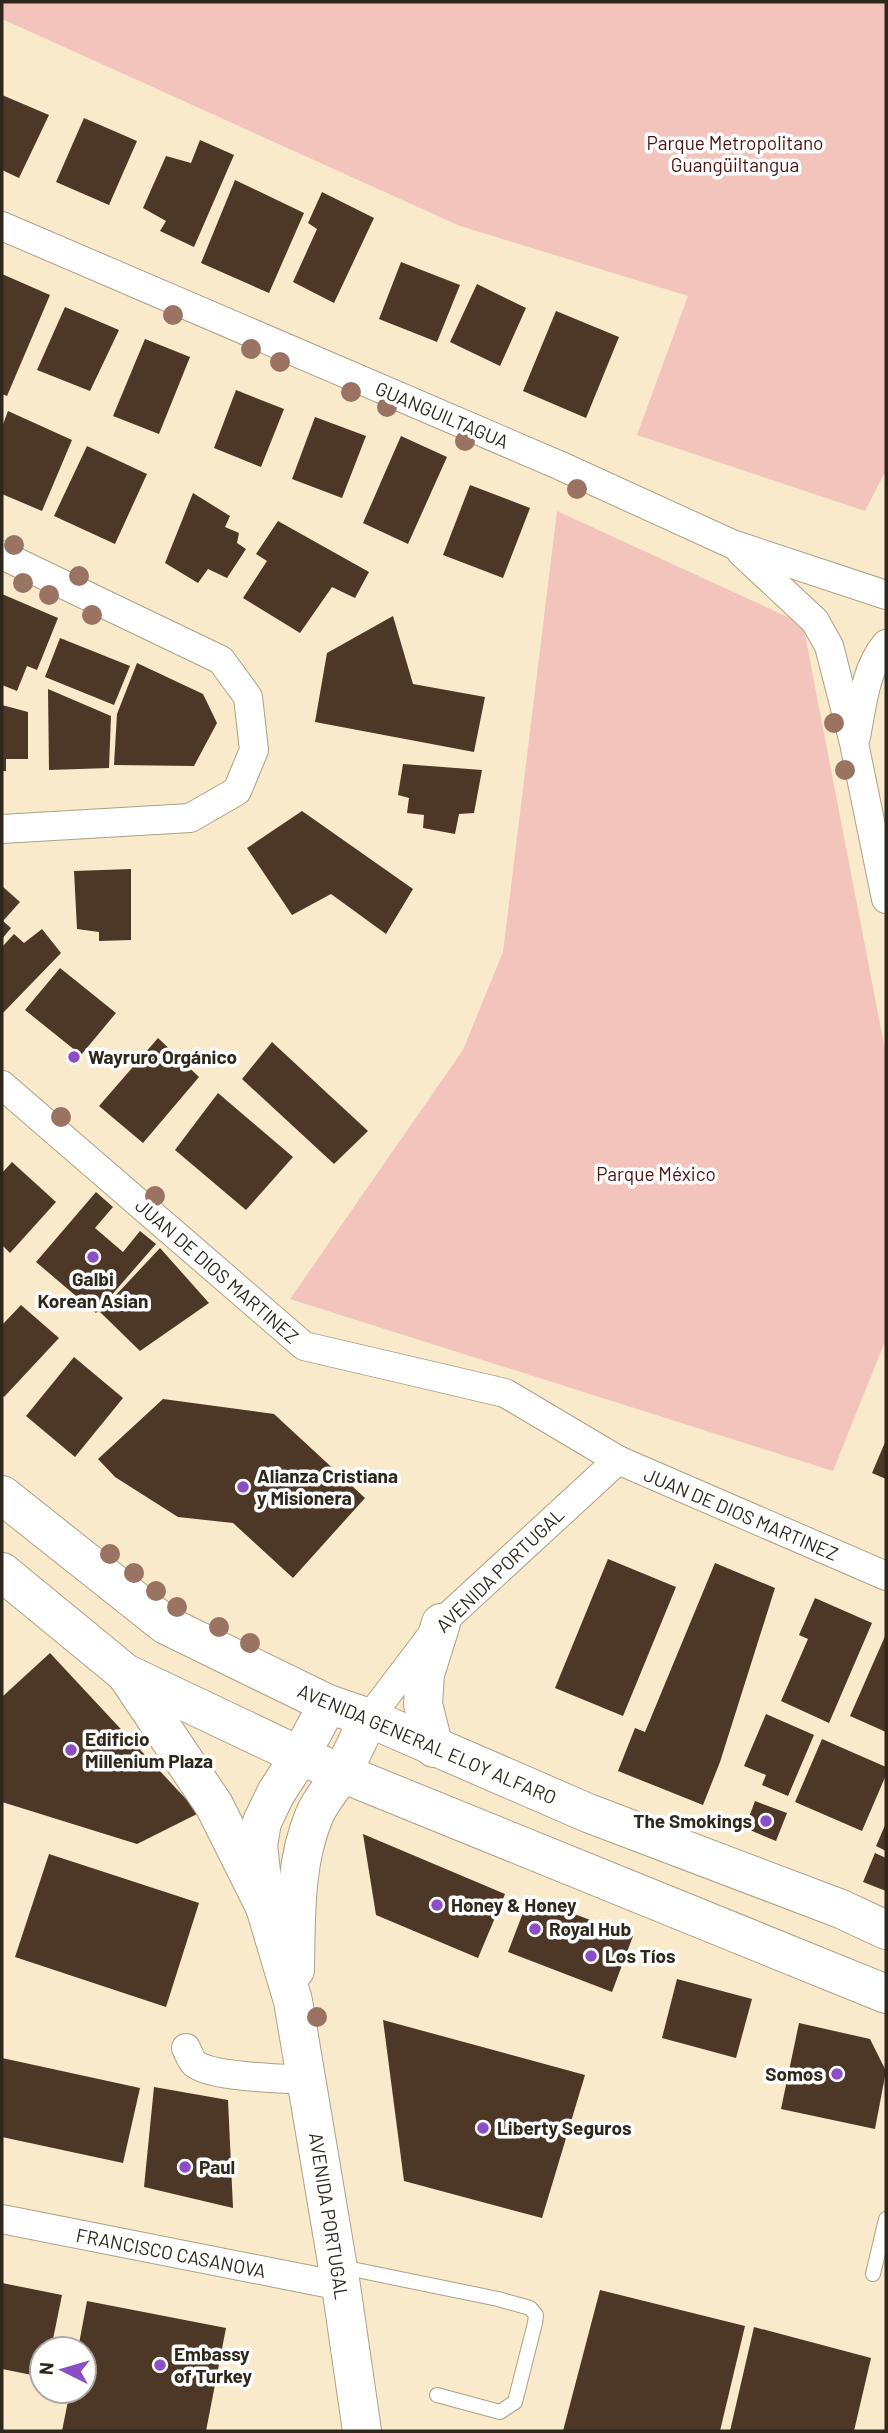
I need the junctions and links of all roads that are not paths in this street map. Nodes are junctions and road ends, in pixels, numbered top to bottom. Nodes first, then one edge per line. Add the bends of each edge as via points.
1 (2, 226) edge
2 (732, 544) junction
3 (2, 555) edge
4 (886, 595) edge
5 (886, 643) edge
6 (854, 743) junction
7 (2, 830) edge
8 (886, 899) edge
9 (2, 1085) edge
10 (618, 1461) junction
11 (2, 1495) edge
12 (2, 1572) edge
13 (886, 1576) edge
14 (442, 1623) junction
15 (125, 1673) junction
16 (328, 1703) junction
17 (369, 1718) junction
18 (434, 1748) junction
19 (300, 1756) junction
20 (342, 1772) junction
21 (265, 1907) junction
22 (886, 1930) edge
23 (886, 1994) edge
24 (293, 2001) junction
25 (186, 2048) dead end
26 (307, 2080) junction
27 (2, 2219) edge
28 (886, 2219) edge
29 (873, 2274) dead end
30 (339, 2276) junction
31 (437, 2395) dead end
32 (362, 2431) edge

1 - 2 street, GUANGUILTAGUA
2 - 4 street, GUANGUILTAGUA
2 - 6 street via 815,621 829,646
3 - 7 street via 221,660 247,697 254,750 237,791 190,818
5 - 6 street via 876,655 864,691
6 - 8 street
9 - 10 street, JUAN DE DIOS MARTINEZ via 304,1346 505,1393
10 - 13 street, JUAN DE DIOS MARTINEZ
10 - 14 street, AVENIDA PORTUGAL
11 - 16 main road, AVENIDA GENERAL ELOY ALFARO via 166,1625
12 - 15 main road
14 - 17 street, AVENIDA PORTUGAL
14 - 18 main road via 425,1674 423,1704
15 - 19 main road
15 - 21 main road via 214,1805
16 - 17 main road, AVENIDA GENERAL ELOY ALFARO
16 - 19 main road, AVENIDA PORTUGAL
17 - 18 main road, AVENIDA GENERAL ELOY ALFARO
17 - 20 main road, AVENIDA PORTUGAL
18 - 22 main road, AVENIDA GENERAL ELOY ALFARO
19 - 20 main road
19 - 21 main road, AVENIDA PORTUGAL via 262,1822 258,1845
20 - 23 main road
20 - 24 main road, AVENIDA PORTUGAL via 314,1814 303,1850
21 - 24 main road, AVENIDA PORTUGAL
24 - 26 main road, AVENIDA PORTUGAL
25 - 26 street via 194,2063 210,2070
26 - 30 main road, AVENIDA PORTUGAL
27 - 30 street, FRANCISCO CASANOVA
28 - 29 lane
30 - 31 lane via 498,2299 530,2308 536,2315 515,2402 500,2412
30 - 32 main road, AVENIDA PORTUGAL

